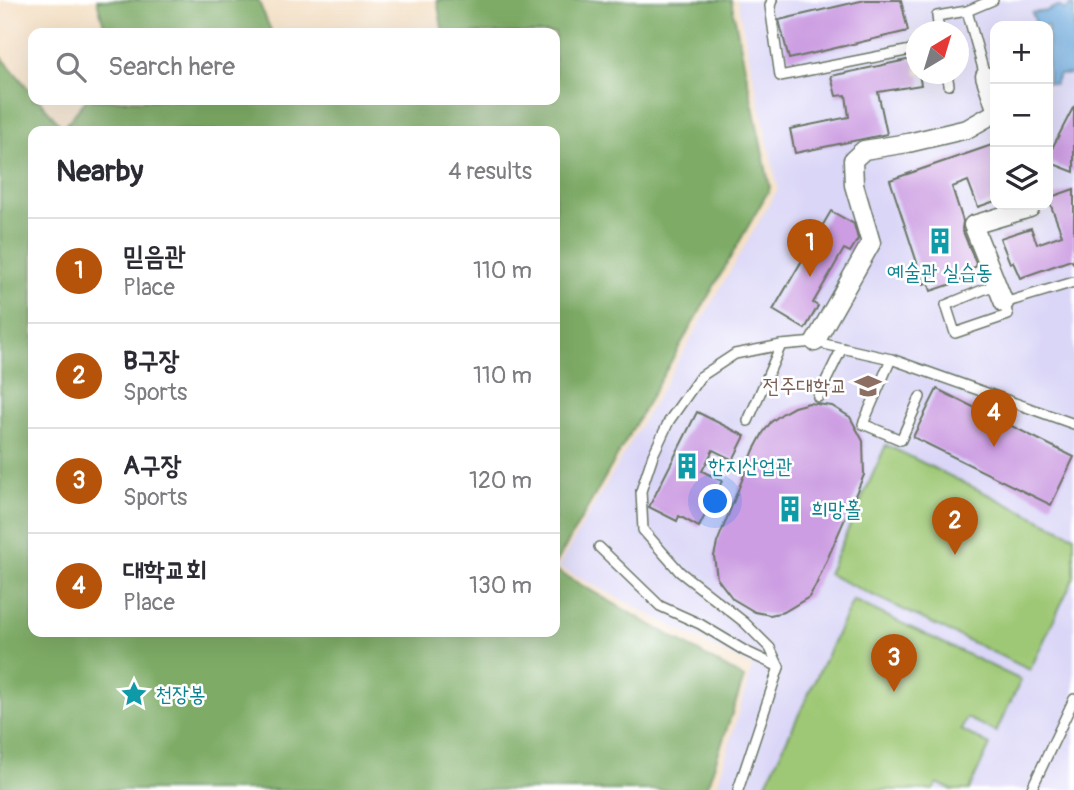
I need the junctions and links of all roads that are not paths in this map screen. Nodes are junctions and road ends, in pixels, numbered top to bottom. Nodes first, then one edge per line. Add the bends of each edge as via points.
1 (772, 0) edge
2 (993, 0) edge
3 (967, 11) junction
4 (938, 21) edge
5 (906, 51) edge
6 (985, 76) joint
7 (990, 91) edge
8 (990, 116) edge
9 (1023, 210) edge
10 (1074, 282) edge
11 (997, 284) junction
12 (1004, 303) junction
13 (815, 342) junction
14 (781, 345) junction
15 (842, 348) junction
16 (891, 359) junction
17 (818, 397) dead end
18 (920, 397) dead end
19 (748, 421) dead end
20 (1074, 424) edge
21 (598, 547) dead end
22 (779, 667) junction
23 (1074, 699) edge
24 (738, 790) edge
25 (1031, 790) edge

1 - 5 lane via 780,76
2 - 3 lane
3 - 4 lane via 937,16
3 - 6 lane
6 - 7 street
8 - 13 street via 967,129 864,150 853,160 854,185 871,243
9 - 11 street via 974,225
10 - 12 lane
11 - 12 street
11 - 12 lane via 946,305 956,333 1008,314
13 - 14 lane
13 - 15 lane
14 - 19 lane
14 - 22 lane via 735,354 700,377 668,421 641,491 643,530 680,572 770,648
15 - 16 lane
15 - 17 lane
16 - 18 lane via 863,424 901,440
16 - 20 lane
21 - 22 lane via 660,606
22 - 24 lane
23 - 25 lane

